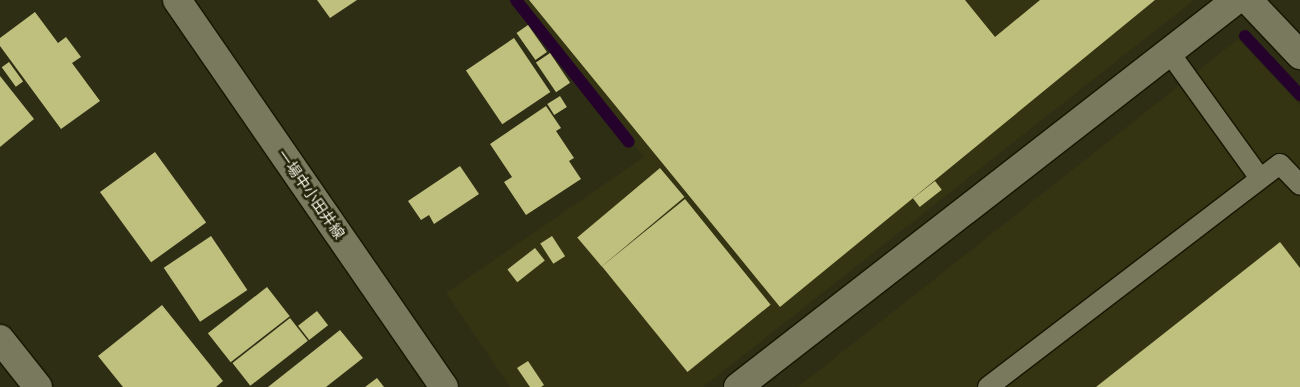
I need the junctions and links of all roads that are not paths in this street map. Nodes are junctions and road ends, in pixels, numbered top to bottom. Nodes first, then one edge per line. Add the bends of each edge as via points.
1 (177, 0) edge
2 (1236, 0) edge
3 (1248, 0) edge
4 (1168, 52) junction
5 (1300, 55) edge
6 (1260, 178) junction
7 (1300, 185) edge
8 (0, 339) edge
9 (38, 387) edge
10 (444, 387) edge
11 (738, 387) edge
12 (988, 387) edge

1 - 10 street, 一場中小田井線
2 - 4 street
3 - 5 street
4 - 6 lane
4 - 11 street
6 - 7 lane via 1280,164
6 - 12 lane
8 - 9 street

